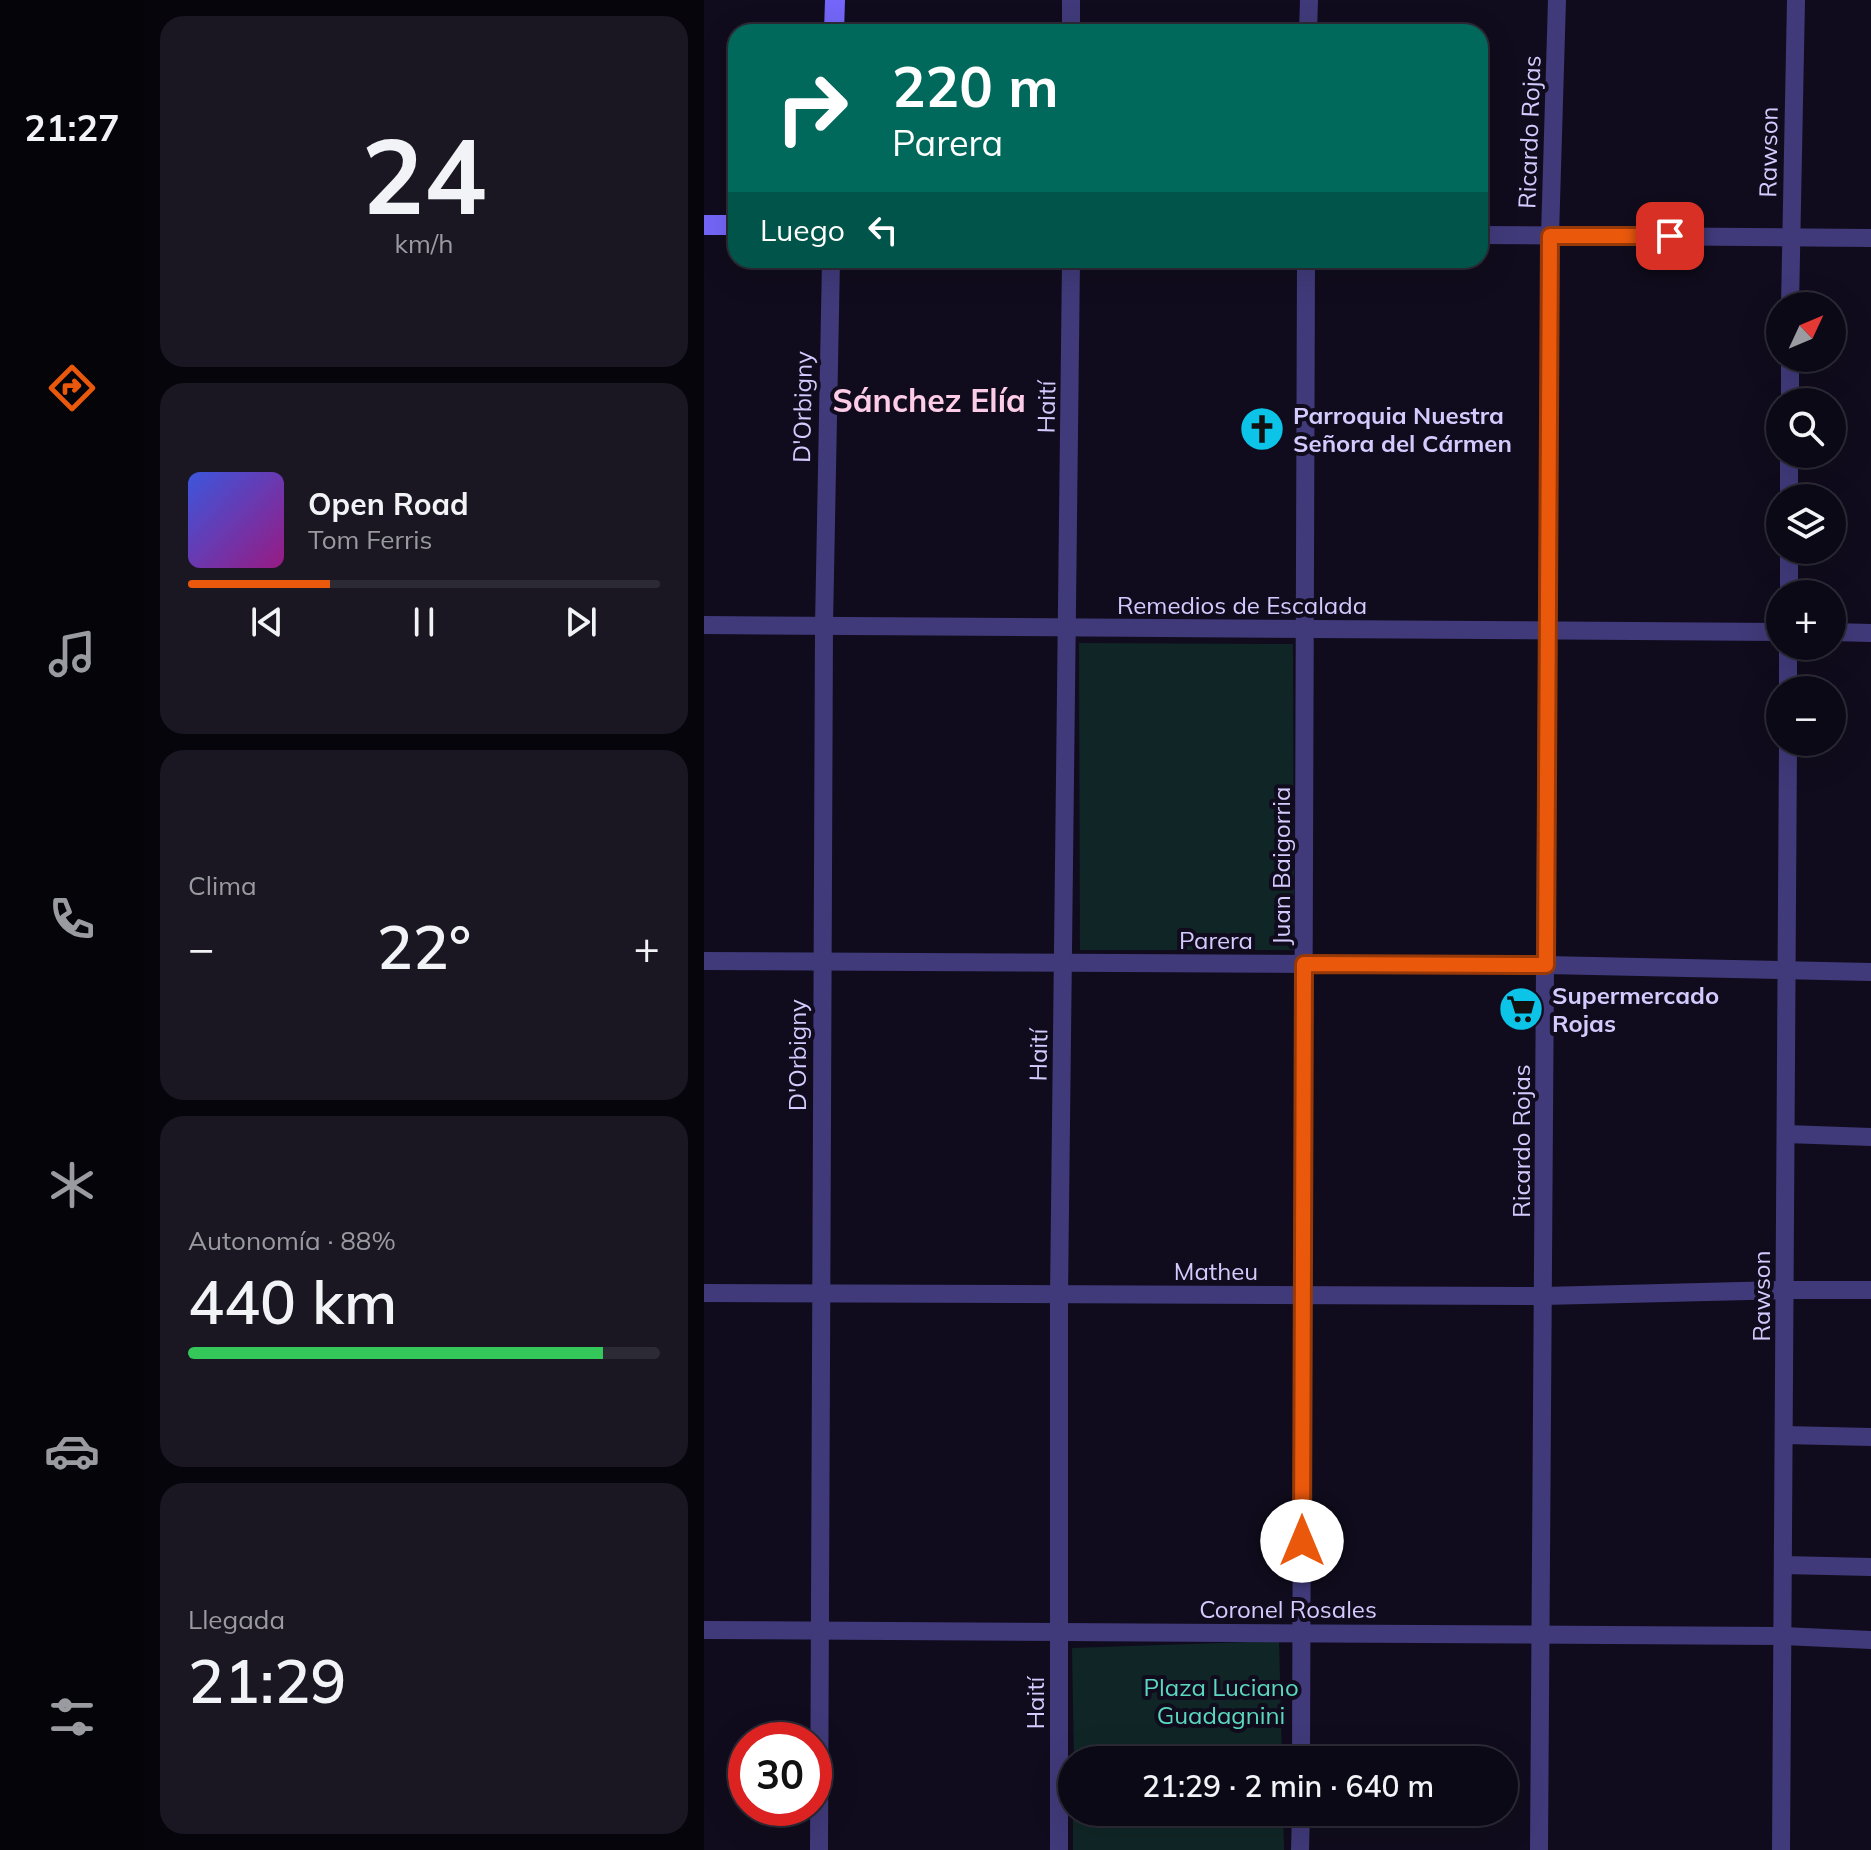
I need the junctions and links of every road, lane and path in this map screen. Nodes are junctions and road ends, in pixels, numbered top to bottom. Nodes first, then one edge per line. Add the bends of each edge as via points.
1 (835, 0) edge
2 (1071, 0) edge
3 (1309, 0) edge
4 (1557, 0) edge
5 (1796, 0) edge
6 (834, 24) edge
7 (1071, 24) edge
8 (1308, 24) edge
9 (704, 225) edge
10 (728, 225) edge
11 (1488, 235) edge
12 (1550, 236) junction
13 (1790, 236) junction
14 (1871, 238) edge
15 (831, 268) edge
16 (1071, 268) edge
17 (1306, 268) edge
18 (1790, 292) edge
19 (704, 625) edge
20 (824, 626) junction
21 (1067, 627) junction
22 (1305, 629) junction
23 (1548, 631) junction
24 (1766, 632) edge
25 (1846, 632) edge
26 (1871, 633) edge
27 (1788, 756) edge
28 (704, 961) edge
29 (823, 962) junction
30 (1063, 963) junction
31 (1304, 964) junction
32 (1546, 965) junction
33 (1787, 970) junction
34 (1871, 972) edge
35 (1786, 1134) junction
36 (1871, 1137) edge
37 (1785, 1290) junction
38 (1871, 1290) edge
39 (704, 1293) edge
40 (822, 1293) junction
41 (1059, 1295) junction
42 (1303, 1296) junction
43 (1543, 1296) junction
44 (1784, 1435) junction
45 (1871, 1437) edge
46 (1783, 1565) junction
47 (1871, 1567) edge
48 (704, 1630) edge
49 (820, 1631) junction
50 (1059, 1632) junction
51 (1301, 1633) junction
52 (1541, 1635) junction
53 (1783, 1636) junction
54 (1871, 1640) edge
55 (1301, 1746) edge
56 (1301, 1826) edge
57 (819, 1850) edge
58 (1059, 1850) edge
59 (1300, 1850) edge
60 (1539, 1850) edge
61 (1781, 1850) edge

1 - 6 main road
2 - 7 street
3 - 8 street
4 - 12 street, Ricardo Rojas
5 - 13 street, Rawson
9 - 10 main road
11 - 12 street
12 - 13 street
12 - 23 street, Ricardo Rojas
13 - 14 street
13 - 18 street, Rawson
15 - 20 street, D'Orbigny
16 - 21 street, Haití
17 - 22 street, Juan Baigorria
19 - 20 street, Remedios de Escalada
20 - 21 street, Remedios de Escalada
20 - 29 street, D'Orbigny
21 - 22 street, Remedios de Escalada
21 - 30 street, Haití
22 - 23 street, Remedios de Escalada
22 - 31 street, Juan Baigorria
23 - 24 street, Remedios de Escalada
23 - 32 street, Ricardo Rojas
25 - 26 street
27 - 33 street, Rawson
28 - 29 street, Parera
29 - 30 street, Parera
29 - 40 street, D'Orbigny
30 - 31 street, Parera
30 - 41 street, Haití
31 - 32 street, Parera
31 - 42 street, Juan Baigorria
32 - 33 street, Parera
32 - 43 street, Ricardo Rojas
33 - 34 street, Parera
33 - 35 street, Rawson
35 - 36 street
35 - 37 street, Rawson
37 - 38 street, Matheu
37 - 43 street, Matheu
37 - 44 street, Rawson
39 - 40 street, Matheu
40 - 41 street, Matheu
40 - 49 street, D'Orbigny
41 - 42 street, Matheu
41 - 50 street, Haití
42 - 43 street, Matheu
42 - 51 street, Juan Baigorria
43 - 52 street, Ricardo Rojas
44 - 45 street
44 - 46 street, Rawson
46 - 47 street
46 - 53 street, Rawson
48 - 49 street, Coronel Rosales
49 - 50 street, Coronel Rosales
49 - 57 street, D'Orbigny
50 - 51 street, Coronel Rosales
50 - 58 street, Haití
51 - 52 street, Coronel Rosales
51 - 55 street, Juan Baigorria
52 - 53 street, Coronel Rosales
52 - 60 street, Ricardo Rojas
53 - 54 street, Coronel Rosales
53 - 61 street, Rawson
56 - 59 street

